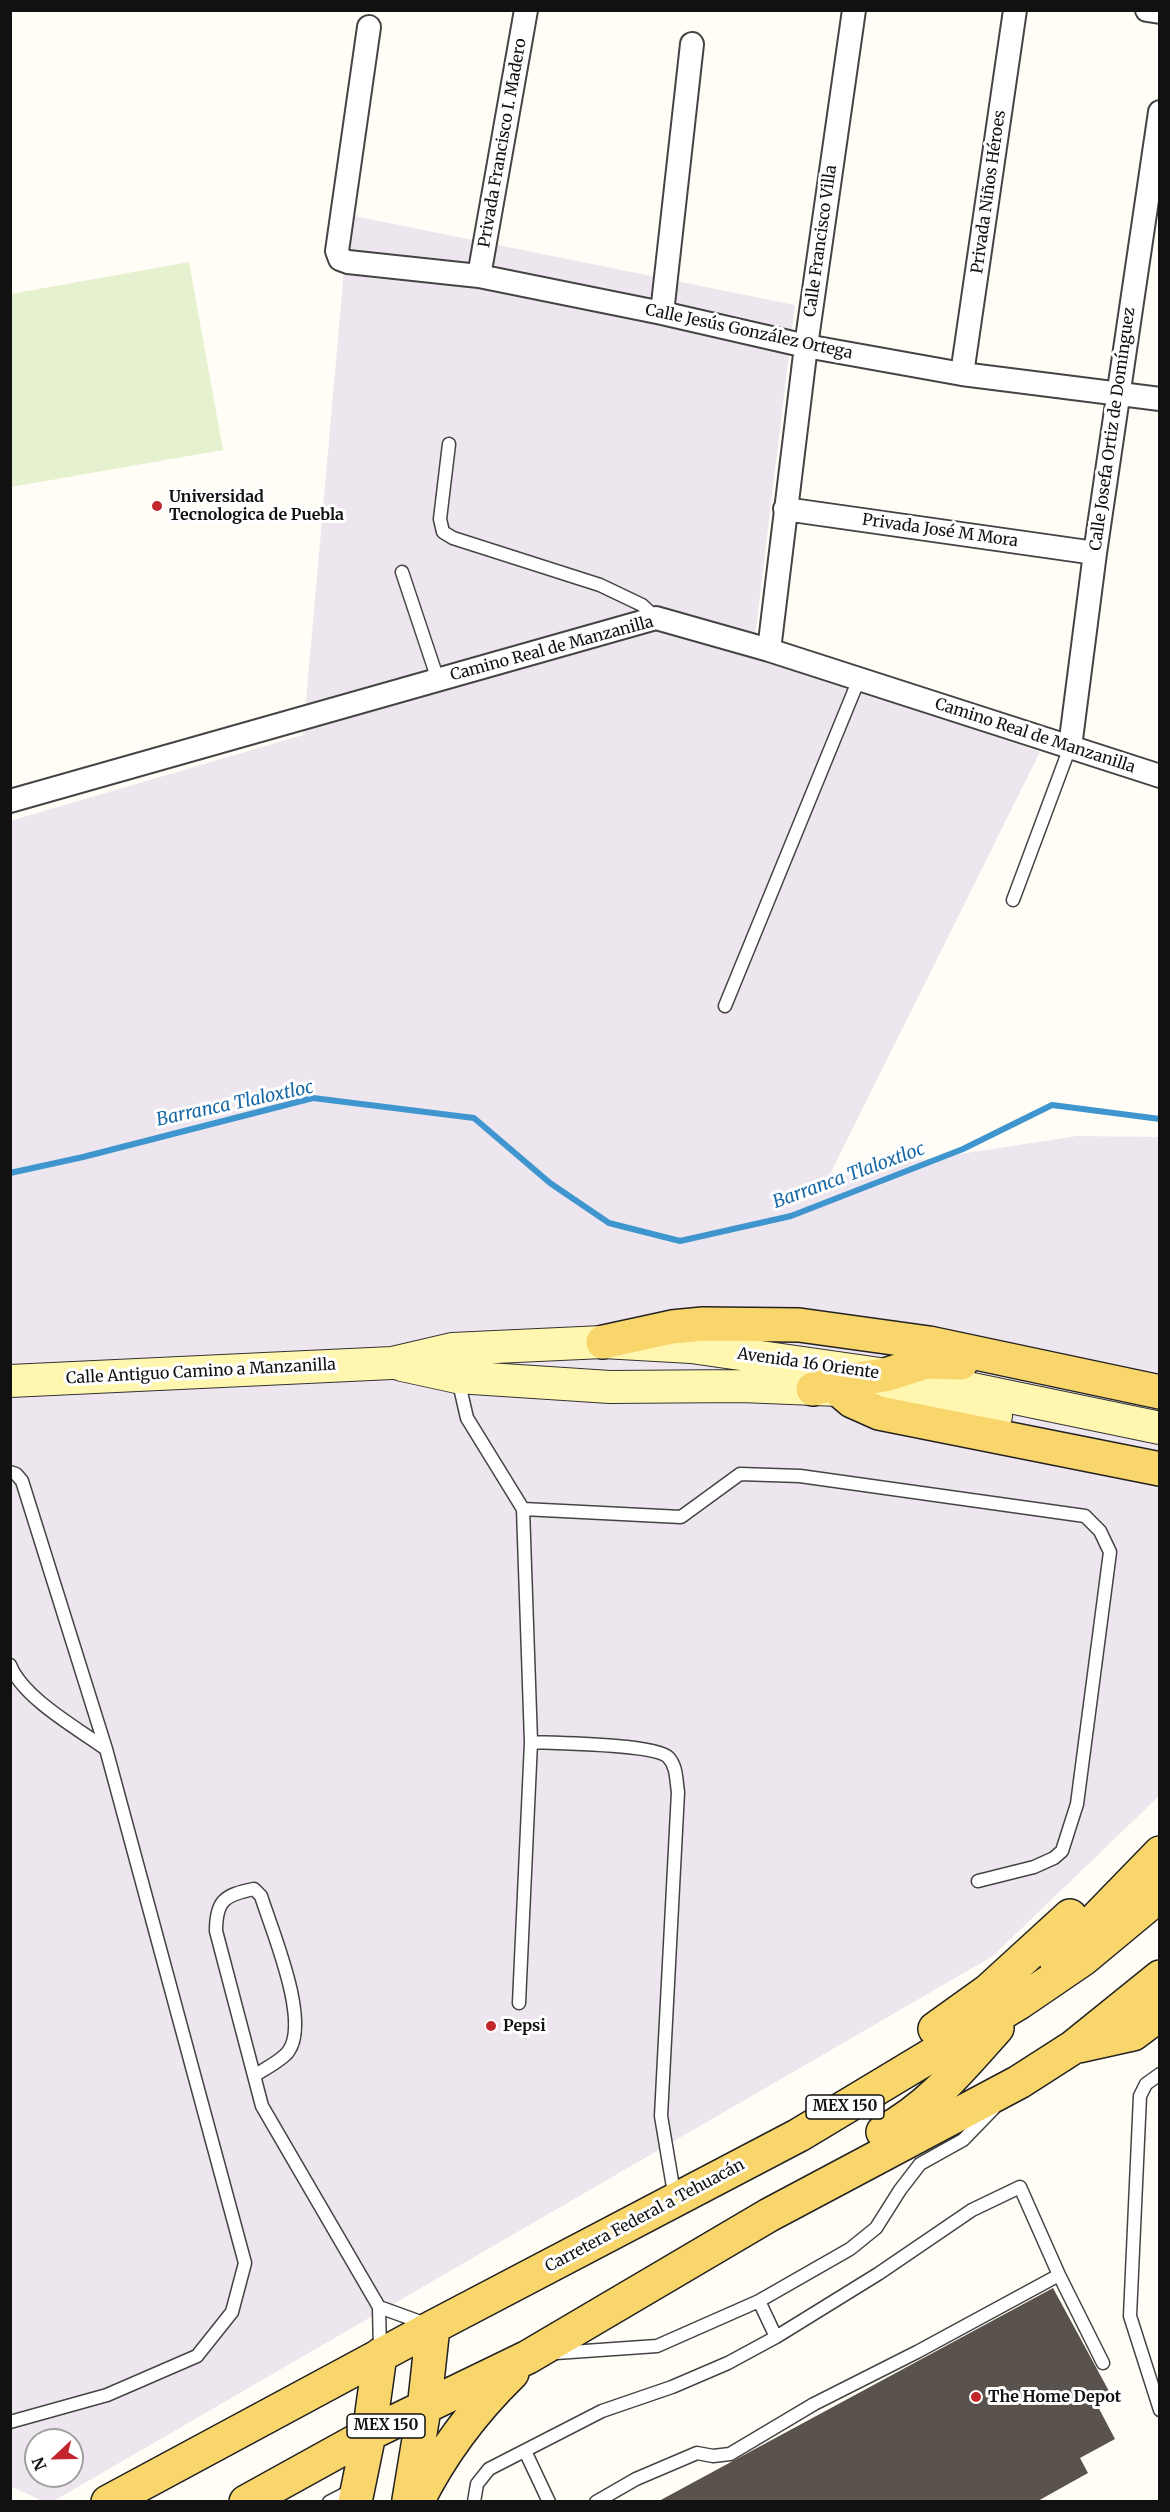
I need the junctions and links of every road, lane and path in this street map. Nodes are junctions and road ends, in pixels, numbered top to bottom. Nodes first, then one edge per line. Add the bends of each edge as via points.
1 (526, 10) edge
2 (854, 10) edge
3 (1016, 10) edge
4 (1147, 10) edge
5 (1160, 12) edge
6 (369, 27) dead end
7 (692, 44) dead end
8 (1160, 112) edge
9 (479, 276) junction
10 (662, 313) junction
11 (806, 346) junction
12 (962, 374) junction
13 (1119, 393) junction
14 (1160, 399) edge
15 (449, 444) dead end
16 (785, 509) junction
17 (1095, 553) junction
18 (402, 572) dead end
19 (656, 618) junction
20 (769, 650) junction
21 (858, 679) junction
22 (438, 680) junction
23 (1070, 747) junction
24 (1160, 776) edge
25 (10, 801) edge
26 (1013, 900) dead end
27 (725, 1006) dead end
28 (603, 1342) junction
29 (455, 1363) junction
30 (885, 1375) junction
31 (10, 1381) edge
32 (826, 1390) junction
33 (1160, 1392) edge
34 (1160, 1404) edge
35 (1160, 1428) edge
36 (1160, 1450) edge
37 (1160, 1469) edge
38 (10, 1472) edge
39 (523, 1509) junction
40 (10, 1665) edge
41 (531, 1742) junction
42 (106, 1749) junction
43 (1160, 1829) edge
44 (1160, 1853) edge
45 (978, 1881) dead end
46 (1160, 1895) edge
47 (1160, 1977) edge
48 (1020, 2002) junction
49 (519, 2003) dead end
50 (1160, 2014) edge
51 (1072, 2048) junction
52 (1160, 2074) edge
53 (254, 2076) junction
54 (1020, 2082) junction
55 (834, 2114) junction
56 (675, 2200) junction
57 (769, 2215) junction
58 (1059, 2275) junction
59 (759, 2301) junction
60 (379, 2307) junction
61 (433, 2327) junction
62 (776, 2337) junction
63 (380, 2355) junction
64 (528, 2357) junction
65 (1103, 2363) dead end
66 (424, 2409) junction
67 (1160, 2410) edge
68 (10, 2422) edge
69 (369, 2434) junction
70 (525, 2451) junction
71 (278, 2494) edge
72 (356, 2494) edge
73 (108, 2502) edge
74 (246, 2502) edge
75 (329, 2502) edge
76 (408, 2502) edge
77 (417, 2502) edge
78 (474, 2502) edge
79 (549, 2502) edge
80 (596, 2502) edge

1 - 9 street, Privada Francisco I. Madero
2 - 11 street, Calle Francisco Villa
3 - 12 street, Privada Niños Héroes
4 - 5 street
6 - 9 street, Calle Jesús González Ortega via 337,251 340,259
7 - 10 street
8 - 13 street, Calle Josefa Ortiz de Domínguez
9 - 10 street, Calle Jesús González Ortega
10 - 11 street, Calle Jesús González Ortega
11 - 12 street, Calle Jesús González Ortega
11 - 16 street, Calle Francisco Villa
12 - 13 street, Calle Jesús González Ortega
13 - 14 street, Calle Jesús González Ortega
13 - 17 street, Calle Josefa Ortiz de Domínguez
15 - 19 lane via 440,519 443,532 600,585 642,605
16 - 17 street, Privada José M Mora
16 - 20 street, Calle Francisco Villa
17 - 23 street, Calle Josefa Ortiz de Domínguez
18 - 22 lane
19 - 20 street, Camino Real de Manzanilla
19 - 22 street, Camino Real de Manzanilla
20 - 21 street, Camino Real de Manzanilla
21 - 23 street, Camino Real de Manzanilla
21 - 27 lane
22 - 25 street, Camino Real de Manzanilla
23 - 24 street, Camino Real de Manzanilla
23 - 26 lane
28 - 29 main road, Avenida 16 Oriente
28 - 30 main road, Avenida 16 Oriente via 691,1347
28 - 33 main road via 703,1324 799,1325 929,1343
29 - 31 main road, Calle Antiguo Camino a Manzanilla via 392,1362
29 - 32 main road, Avenida 16 Oriente via 610,1387
29 - 39 lane via 467,1418
30 - 32 main road via 849,1380
30 - 34 main road via 926,1362 976,1364
30 - 35 main road, Avenida 16 Oriente via 943,1383
32 - 36 main road, Avenida 16 Oriente via 961,1409
32 - 37 main road via 879,1413
38 - 42 lane via 22,1481
39 - 41 lane
39 - 45 lane via 681,1517 741,1474 800,1476 1085,1516 1100,1531 1110,1552 1077,1804 1062,1851 1054,1858
40 - 42 lane via 27,1692
41 - 49 lane
41 - 56 lane via 647,1749 667,1755 674,1766 678,1792 661,2116
42 - 68 lane via 245,2263 232,2312 197,2356 107,2395
43 - 55 main road via 1014,1970 962,2012 859,2084
44 - 48 main road via 1088,1925
46 - 48 main road, Carretera Federal a Tehuacán / MEX 150 via 1083,1959
47 - 51 main road, MEX 150
48 - 55 main road, Carretera Federal a Tehuacán / MEX 150
48 - 57 main road via 930,2100 822,2171
50 - 51 main road via 1133,2034
51 - 54 main road, MEX 150
52 - 67 lane via 1146,2084 1140,2096 1130,2316
53 - 53 lane via 288,2052 296,2032 296,2009 261,1896 254,1889 222,1901 216,1913 216,1931
53 - 60 lane via 262,2106
54 - 57 main road, MEX 150
54 - 59 lane via 963,2140 920,2164 876,2228 850,2249
55 - 56 main road, Carretera Federal a Tehuacán / MEX 150
56 - 61 main road, Carretera Federal a Tehuacán / MEX 150
57 - 64 main road, MEX 150
58 - 62 lane via 1020,2187 972,2210
58 - 65 lane
58 - 80 lane via 814,2404 730,2454 697,2453 636,2479
59 - 62 lane
59 - 64 lane via 657,2346
60 - 61 lane
60 - 63 lane
61 - 63 main road, Carretera Federal a Tehuacán / MEX 150
61 - 66 main road
62 - 70 lane via 672,2387 602,2410
63 - 69 main road
63 - 73 main road, Carretera Federal a Tehuacán / MEX 150
64 - 66 main road, MEX 150
64 - 77 main road via 478,2410
66 - 69 main road, MEX 150
66 - 76 main road
69 - 71 main road, MEX 150
69 - 72 main road
70 - 78 lane via 489,2469 477,2484
70 - 79 lane
71 - 74 main road, MEX 150
72 - 75 lane

